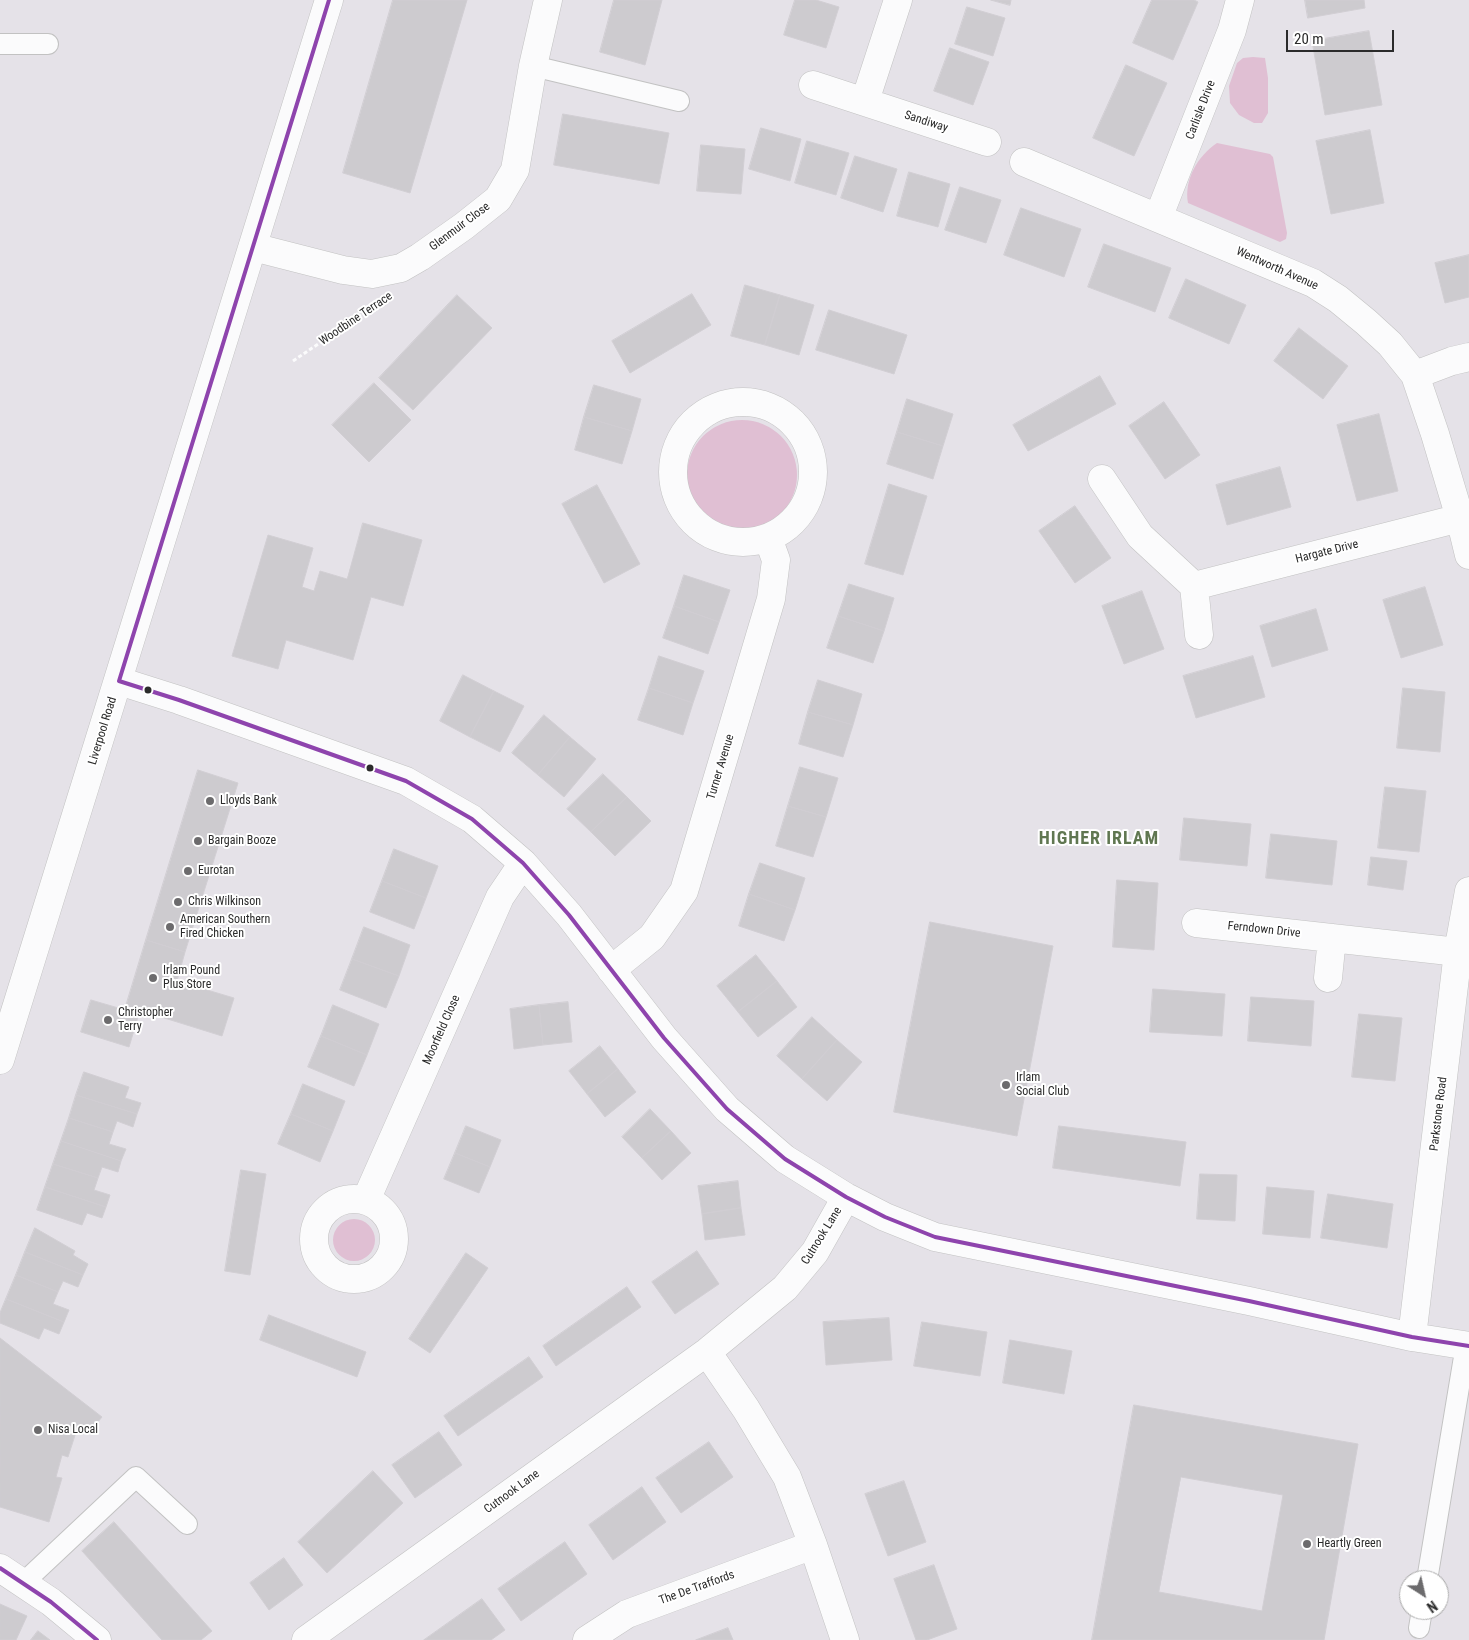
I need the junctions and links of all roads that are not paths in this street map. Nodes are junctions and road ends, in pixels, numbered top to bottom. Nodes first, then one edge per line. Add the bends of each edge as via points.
1 (329, 0) edge
2 (548, 0) edge
3 (898, 0) edge
4 (1240, 0) edge
5 (0, 44) edge
6 (48, 44) dead end
7 (533, 66) junction
8 (813, 85) dead end
9 (679, 101) dead end
10 (865, 101) junction
11 (987, 142) dead end
12 (1024, 162) dead end
13 (1158, 218) junction
14 (253, 247) junction
15 (1469, 357) edge
16 (1415, 376) junction
17 (1102, 479) dead end
18 (1460, 518) junction
19 (768, 538) junction
20 (1469, 554) edge
21 (1194, 586) junction
22 (1199, 635) dead end
23 (119, 680) junction
24 (523, 863) junction
25 (1469, 891) edge
26 (1196, 923) dead end
27 (1332, 938) junction
28 (1458, 952) junction
29 (611, 970) junction
30 (1328, 978) dead end
31 (0, 1060) edge
32 (846, 1198) junction
33 (366, 1200) dead end
34 (1412, 1337) junction
35 (1467, 1346) edge
36 (707, 1352) junction
37 (187, 1524) dead end
38 (813, 1545) junction
39 (0, 1568) edge
40 (1429, 1570) edge
41 (22, 1584) junction
42 (97, 1640) edge
43 (306, 1640) edge
44 (587, 1640) edge
45 (845, 1640) edge

1 - 14 street, Liverpool Road
2 - 7 street, Glenmuir Close
3 - 10 street
4 - 13 street, Carlisle Drive via 1232,30
5 - 6 lane
7 - 9 lane
7 - 14 street, Glenmuir Close via 515,170 498,199 420,258 401,268 372,274 343,270
8 - 10 street, Sandiway
10 - 11 street, Sandiway
12 - 13 street, Wentworth Avenue
13 - 16 street, Wentworth Avenue via 1313,283 1366,322 1390,344
14 - 23 street, Liverpool Road
15 - 16 street
16 - 18 street, Wentworth Avenue
17 - 21 street via 1140,536
18 - 20 street, Wentworth Avenue
18 - 21 street, Hargate Drive
19 - 19 street via 745,543 722,540 701,530 685,513 675,492 672,469 677,446 689,426 707,411 729,403 752,402 774,409 794,422 807,442 813,464 812,488 803,509 788,526
19 - 29 street, Turner Avenue via 776,560 771,599 684,891 652,937
21 - 22 street
23 - 24 street via 406,781 472,818
23 - 31 street, Liverpool Road
24 - 29 street
24 - 33 street, Moorfield Close via 500,897
25 - 28 street, Parkstone Road
26 - 27 street, Ferndown Drive
27 - 28 street, Ferndown Drive
27 - 30 street
28 - 34 street, Parkstone Road
29 - 32 street via 664,1038 727,1109 785,1159
32 - 34 street, Cutnook Lane via 935,1237
32 - 36 street, Cutnook Lane via 815,1252 785,1288
34 - 35 street, Cutnook Lane
35 - 40 lane
36 - 38 street via 787,1477
36 - 43 street, Cutnook Lane
37 - 41 lane via 136,1478
38 - 44 street, The De Traffords via 626,1614
38 - 45 street
39 - 41 street
41 - 42 street via 51,1602

